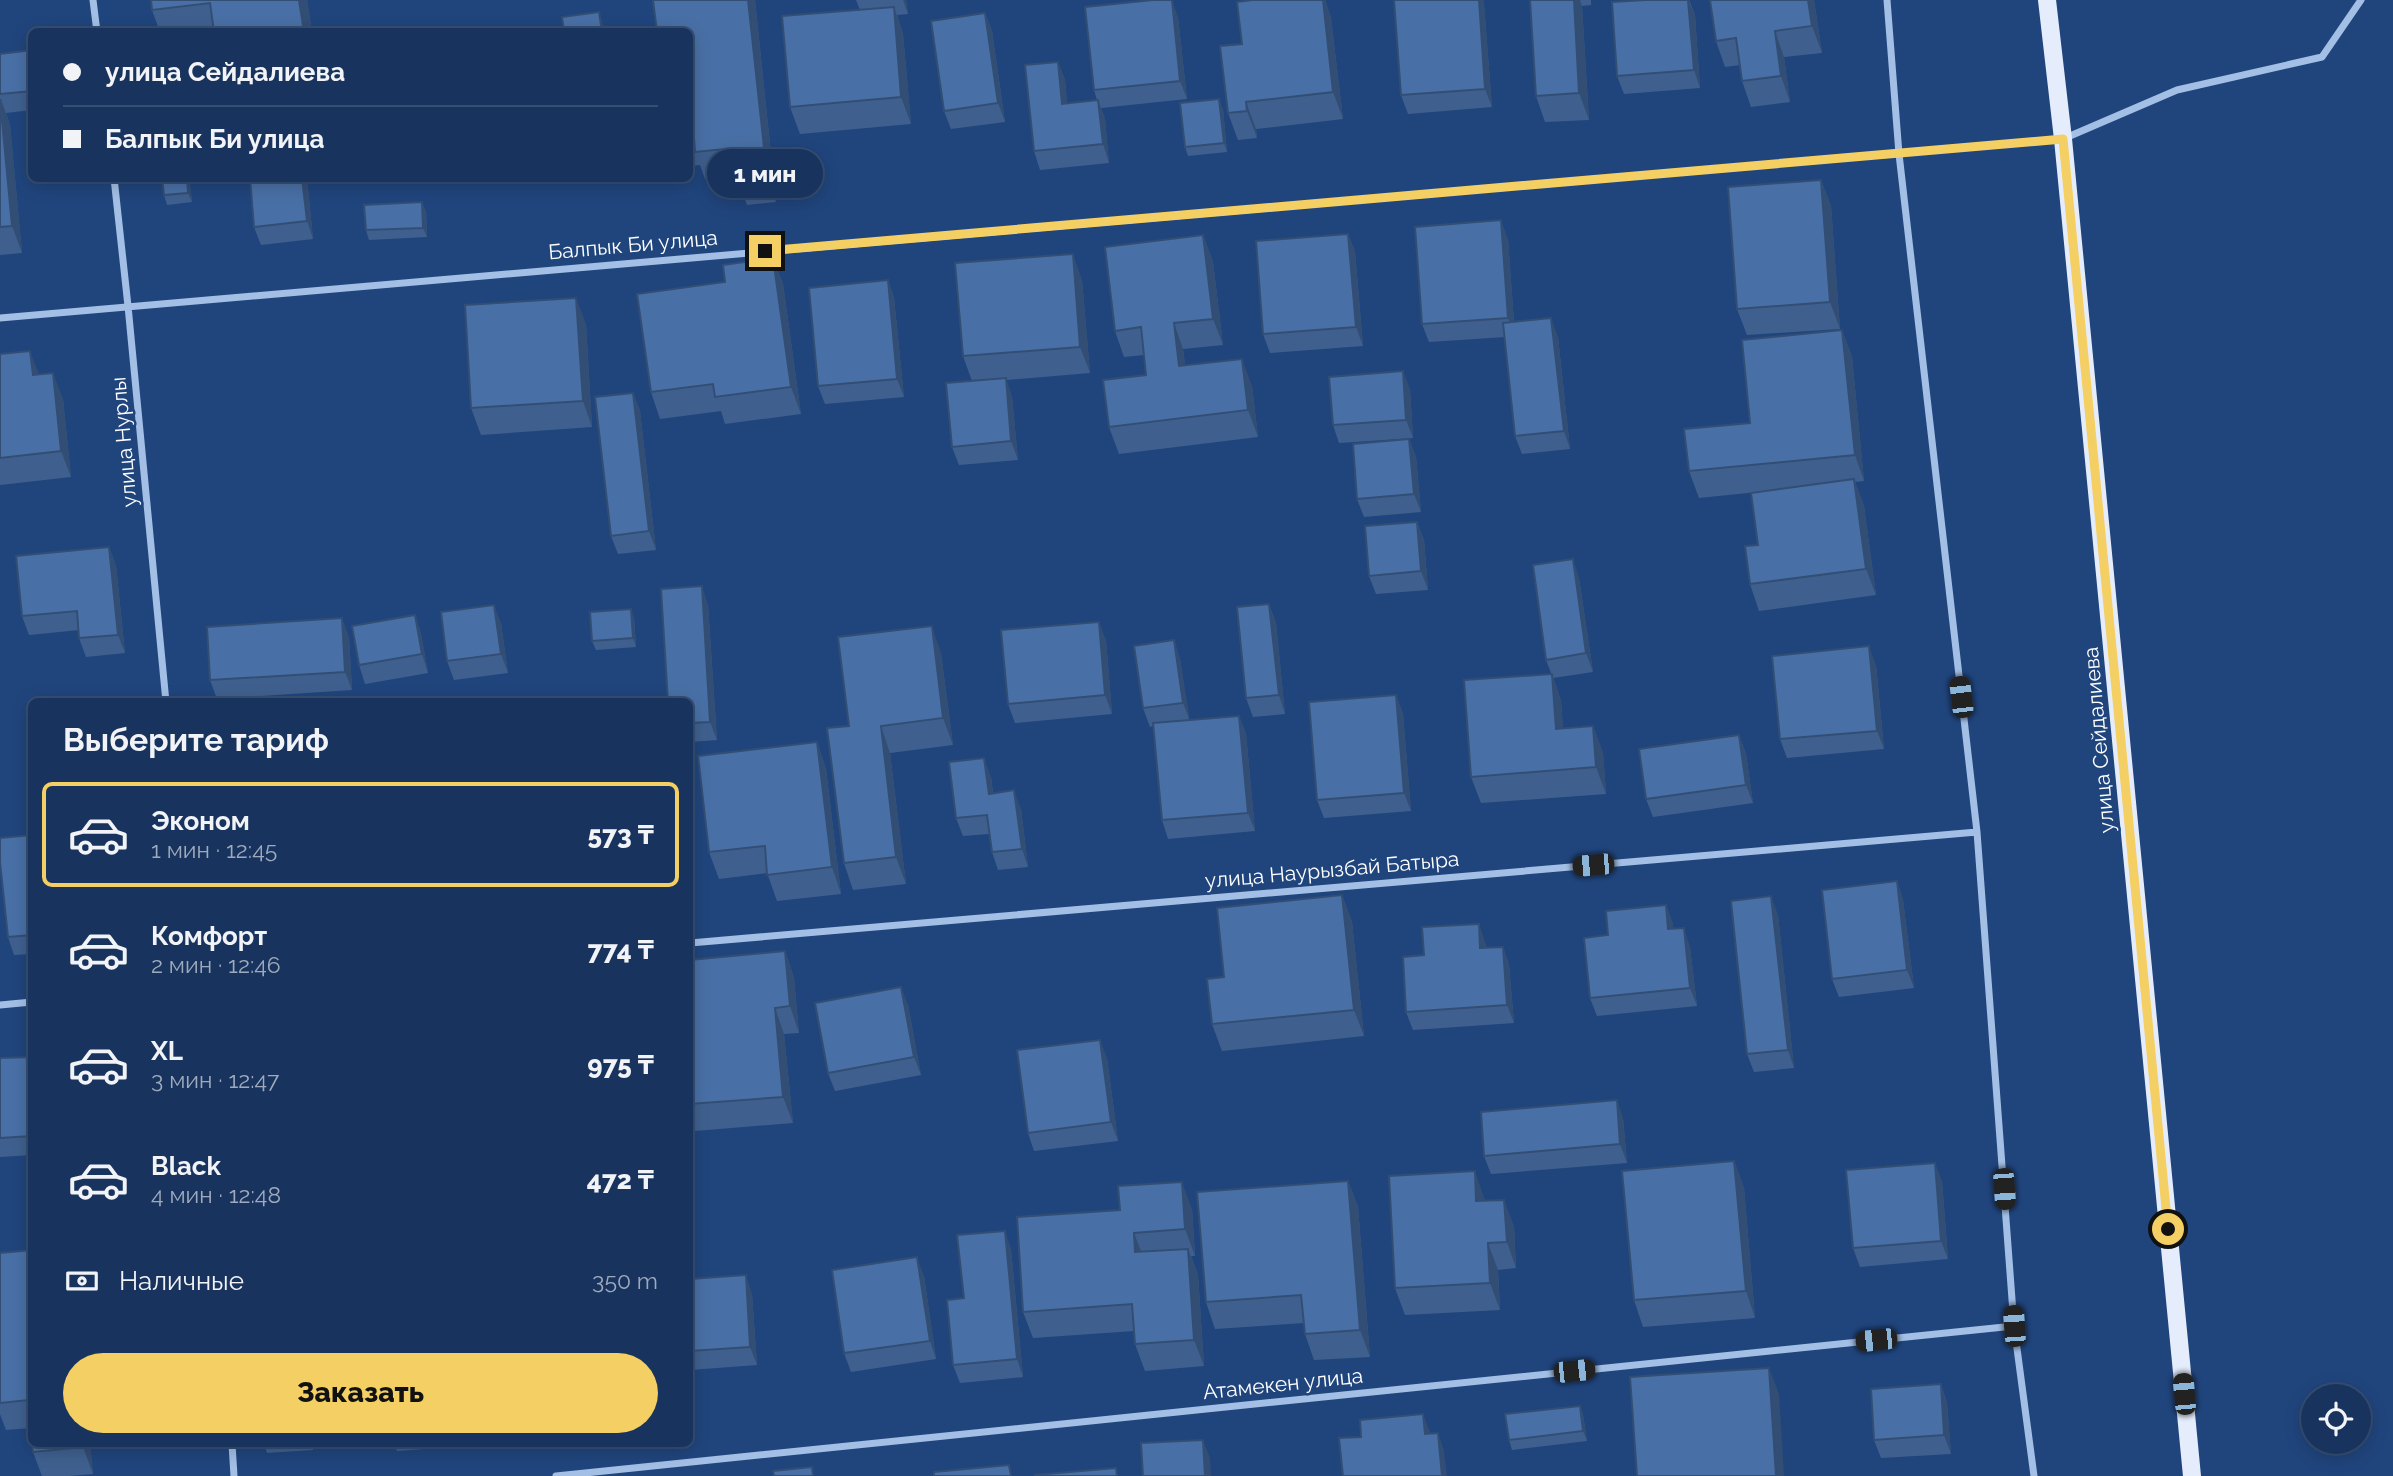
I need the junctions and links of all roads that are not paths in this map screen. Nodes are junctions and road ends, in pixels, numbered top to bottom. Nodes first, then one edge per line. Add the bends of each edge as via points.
1 (93, 0) edge
2 (1887, 0) edge
3 (2047, 0) edge
4 (2361, 0) edge
5 (96, 28) edge
6 (2063, 139) junction
7 (1899, 154) junction
8 (114, 182) edge
9 (128, 306) junction
10 (0, 318) edge
11 (166, 698) edge
12 (1977, 832) junction
13 (693, 943) edge
14 (28, 1002) edge
15 (0, 1005) edge
16 (2014, 1326) junction
17 (232, 1447) edge
18 (234, 1476) edge
19 (556, 1476) edge
20 (2034, 1476) edge
21 (2192, 1476) edge

1 - 5 street
2 - 7 street
3 - 6 main road, улица Сейдалиева
4 - 6 street, Балпык Би улица via 2322,57 2177,90
6 - 7 street, Балпык Би улица
6 - 21 main road, улица Сейдалиева
7 - 9 street, Балпык Би улица
7 - 12 street
8 - 9 street, улица Нурлы
9 - 10 street, Балпык Би улица
9 - 11 street, улица Нурлы
12 - 13 street, улица Наурызбай Батыра
12 - 16 street
14 - 15 street
16 - 19 street, Атамекен улица
16 - 20 street
17 - 18 street

